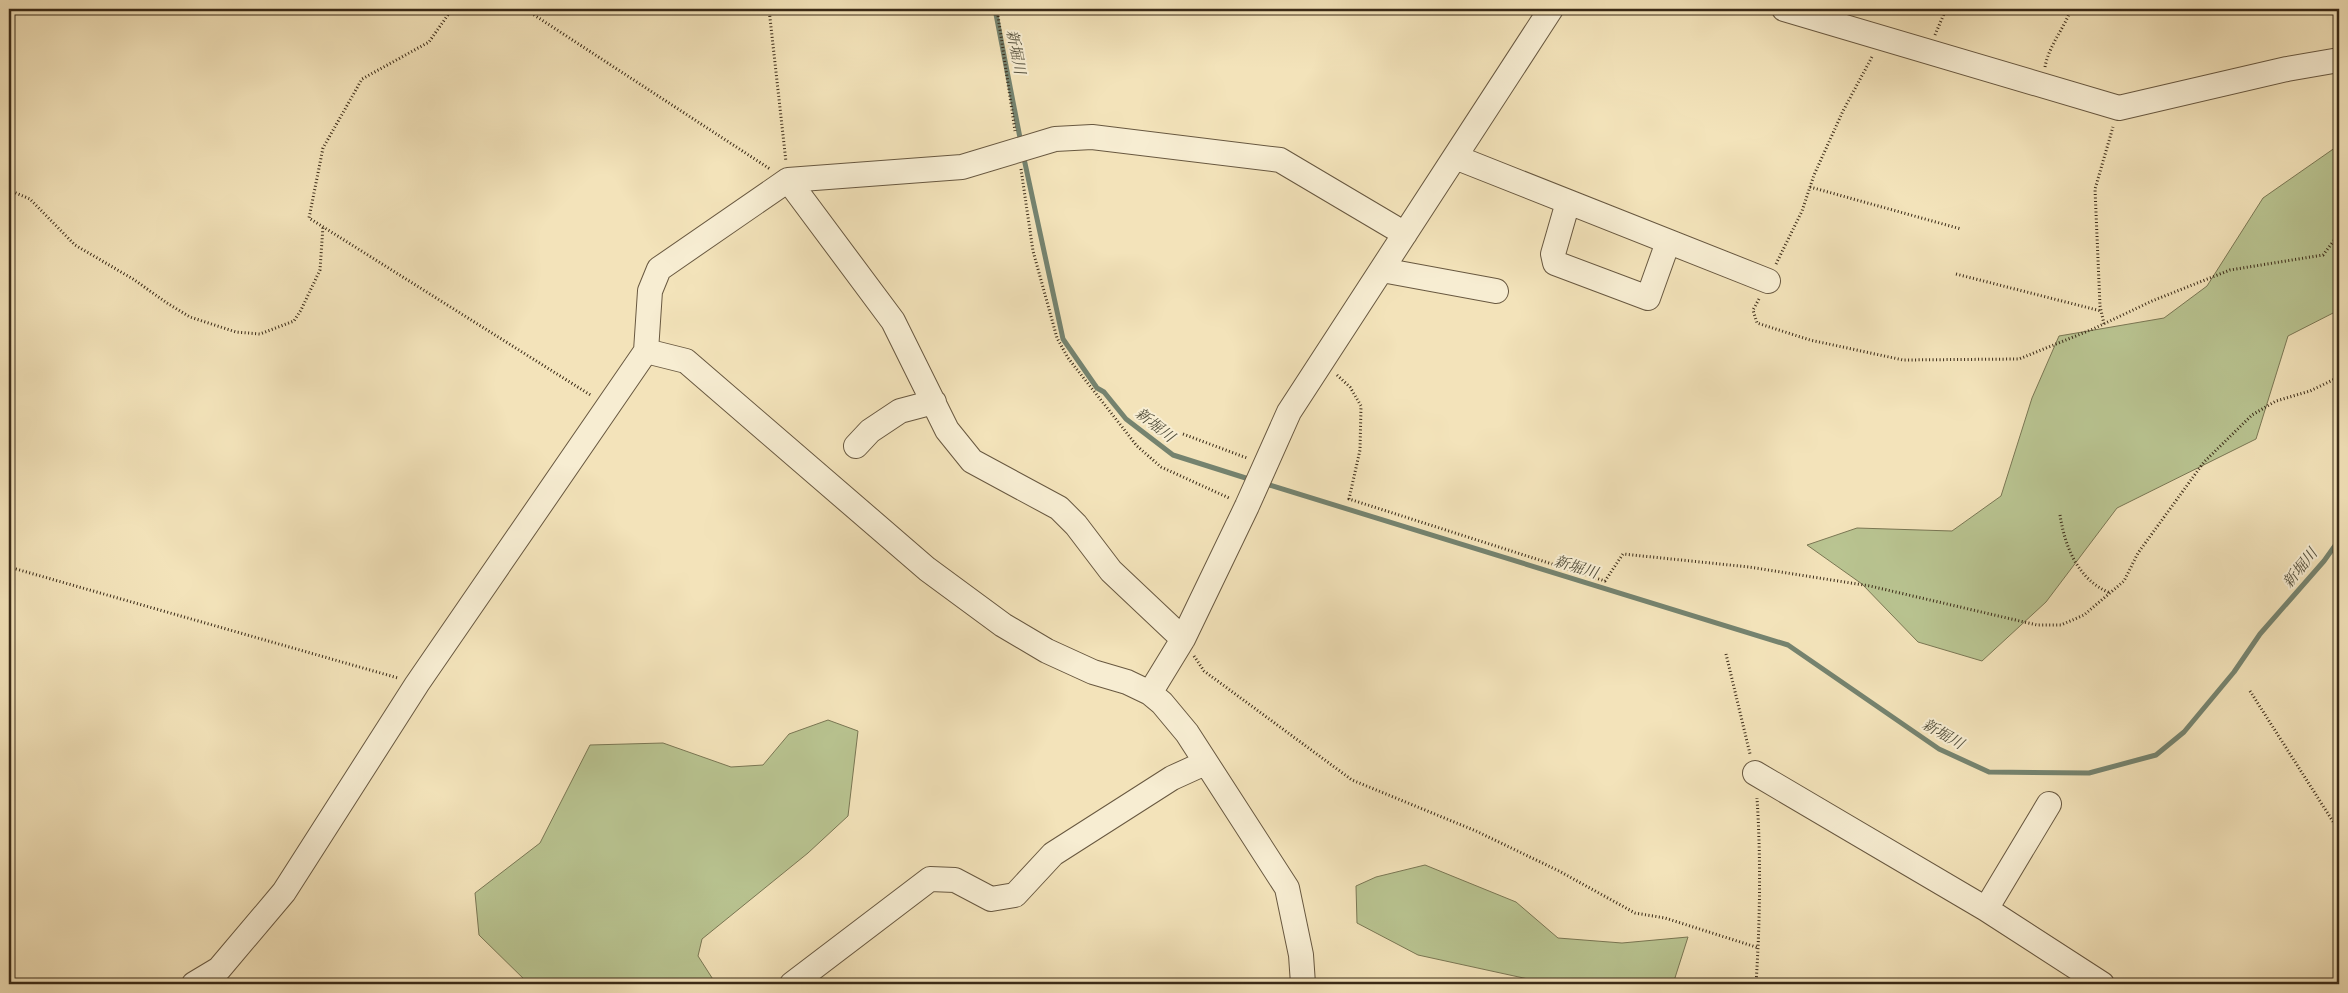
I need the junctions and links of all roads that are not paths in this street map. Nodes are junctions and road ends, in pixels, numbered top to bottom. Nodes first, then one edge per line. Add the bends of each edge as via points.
1 (1550, 9) edge
2 (1784, 9) edge
3 (2339, 60) edge
4 (1455, 157) junction
5 (788, 180) junction
6 (1568, 202) junction
7 (1405, 234) junction
8 (1668, 242) junction
9 (1382, 270) junction
10 (1768, 281) road end
11 (1496, 291) dead end
12 (646, 351) junction
13 (934, 402) junction
14 (856, 446) dead end
15 (1183, 639) junction
16 (1150, 692) junction
17 (1205, 763) junction
18 (1755, 773) road end
19 (2049, 804) dead end
20 (1986, 909) junction
21 (225, 977) edge
22 (194, 984) edge
23 (792, 984) edge
24 (1303, 984) edge
25 (2102, 984) edge

1 - 4 street
2 - 3 street via 2119,108
4 - 6 street
4 - 7 street
5 - 7 street via 962,167 1055,139 1092,137 1280,160
5 - 12 street via 659,269 650,291
5 - 13 street via 893,321
6 - 8 street
6 - 8 street via 1553,254 1555,263 1648,298
7 - 9 street
8 - 10 street
9 - 11 street
9 - 15 street via 1289,412
12 - 16 street via 686,361 926,569 1003,626 1062,658
12 - 21 street via 418,684 284,892
13 - 14 street via 900,411
13 - 15 street via 947,430 972,462 1060,508 1111,571
15 - 16 street
16 - 17 street via 1174,714
17 - 23 street via 1172,778 1053,854 1015,895 991,899 955,880 930,880
17 - 24 street via 1287,888 1301,955
18 - 20 street
19 - 20 street
20 - 25 street
21 - 22 street

